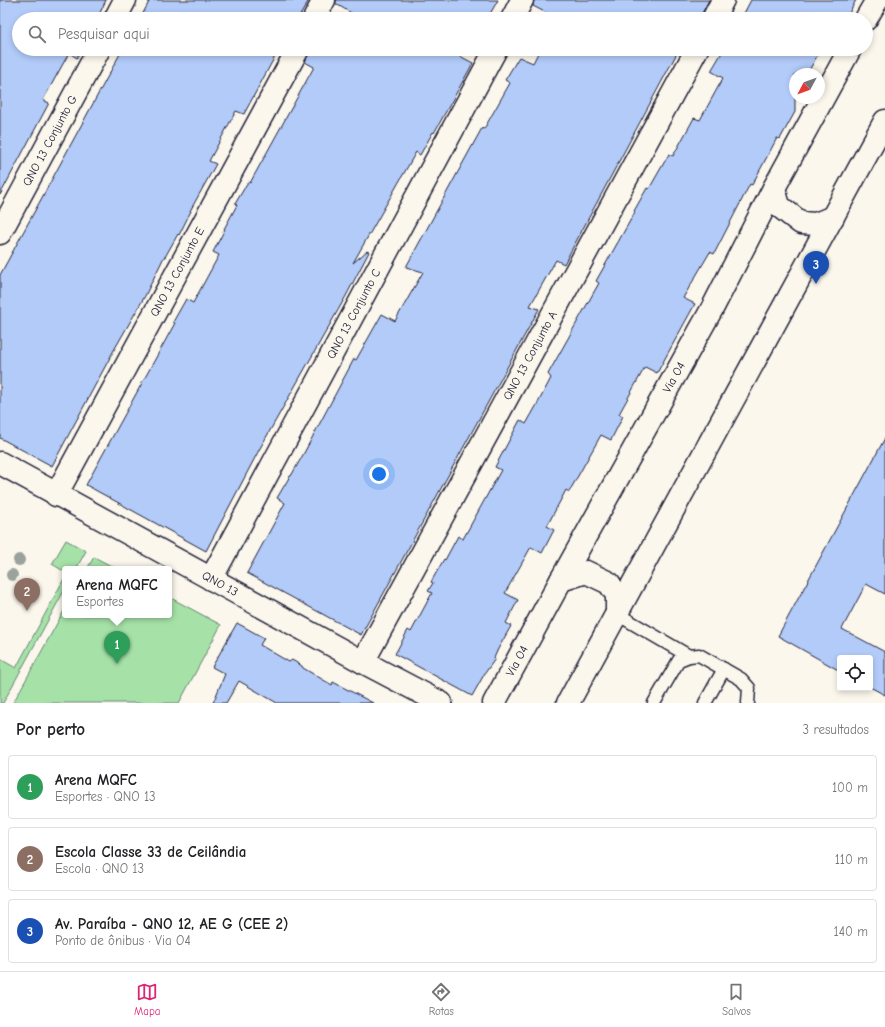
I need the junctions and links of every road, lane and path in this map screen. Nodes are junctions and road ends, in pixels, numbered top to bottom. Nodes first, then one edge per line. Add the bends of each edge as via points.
1 (125, 0) edge
2 (324, 0) edge
3 (522, 0) edge
4 (723, 0) edge
5 (877, 0) edge
6 (119, 12) edge
7 (318, 12) edge
8 (516, 12) edge
9 (717, 12) edge
10 (870, 12) edge
11 (95, 56) edge
12 (294, 56) edge
13 (492, 56) edge
14 (693, 56) edge
15 (846, 56) edge
16 (885, 121) edge
17 (774, 188) junction
18 (833, 217) junction
19 (0, 233) edge
20 (0, 464) edge
21 (56, 494) junction
22 (211, 579) junction
23 (561, 580) junction
24 (617, 614) junction
25 (689, 656) junction
26 (363, 662) junction
27 (724, 669) junction
28 (441, 703) edge
29 (494, 703) edge
30 (568, 703) edge
31 (654, 703) edge
32 (705, 703) edge
33 (748, 703) edge

1 - 6 street
2 - 7 street
3 - 8 street
4 - 9 street
5 - 10 street
11 - 19 street, QNO 13 Conjunto G
12 - 21 street, QNO 13 Conjunto E
13 - 22 street, QNO 13 Conjunto C
14 - 26 street, QNO 13 Conjunto A
15 - 17 street, Via O4
16 - 18 street
17 - 18 street via 779,206 801,223 816,224
17 - 23 street, Via O4 via 713,307
18 - 24 street
20 - 21 street, QNO 13
21 - 22 street, QNO 13
22 - 26 street, QNO 13
23 - 24 street via 586,572 610,583 618,595
23 - 29 street, Via O4
24 - 25 lane
24 - 30 street
25 - 27 lane via 699,655
25 - 31 lane via 679,660
26 - 28 street, QNO 13
27 - 32 lane
27 - 33 lane via 741,679 749,688

